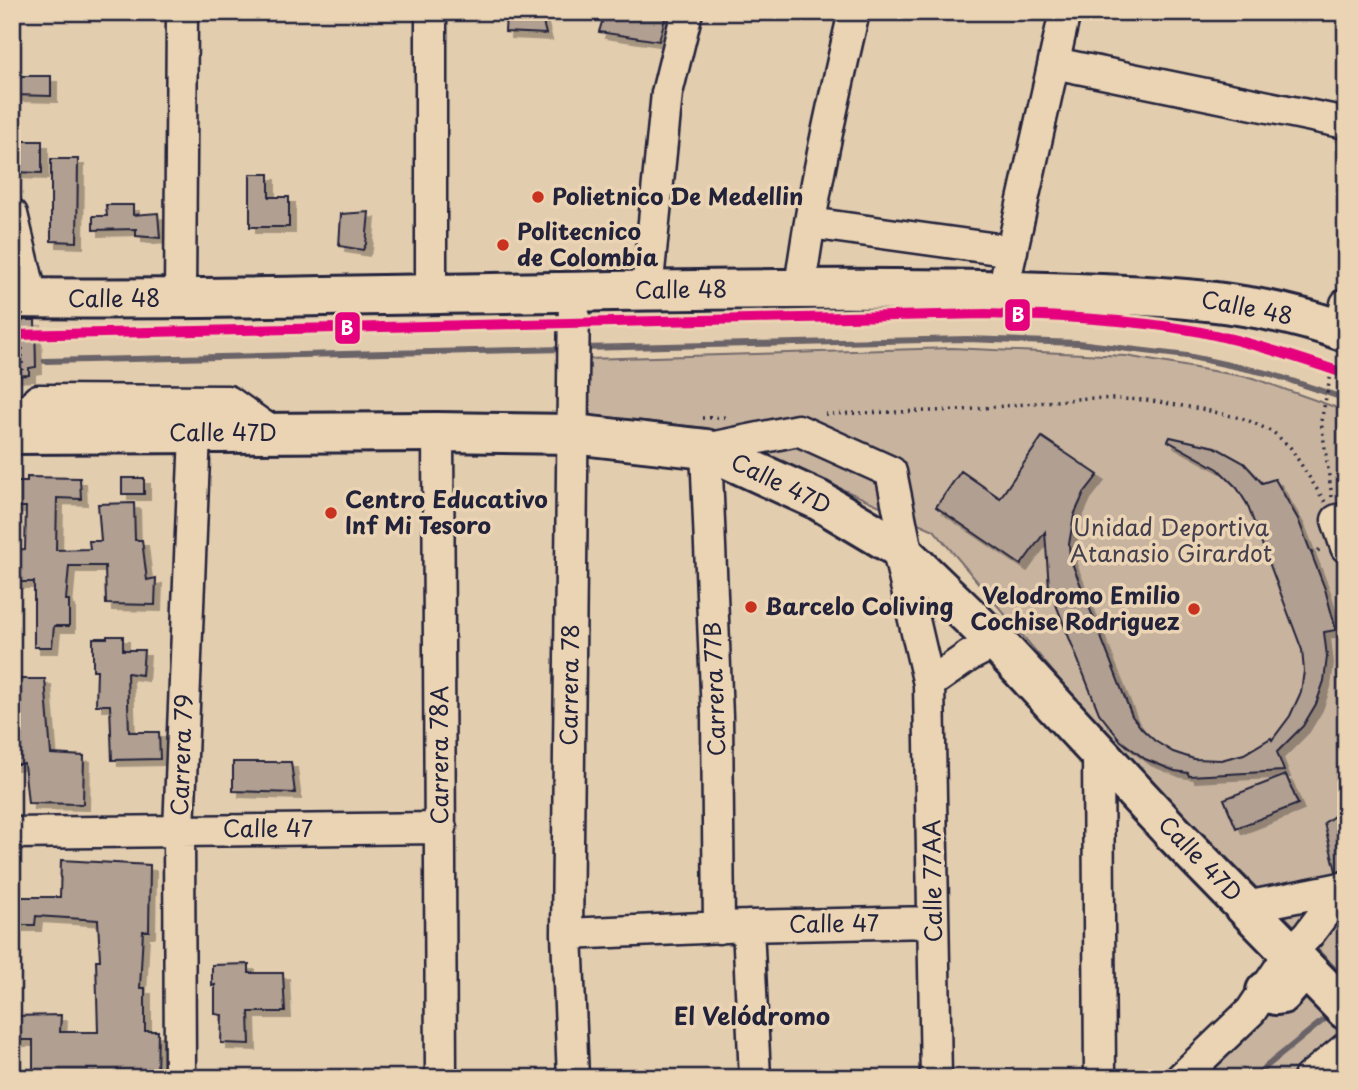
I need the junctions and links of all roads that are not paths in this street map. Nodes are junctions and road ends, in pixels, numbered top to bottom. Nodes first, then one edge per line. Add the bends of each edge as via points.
1 (182, 12) edge
2 (431, 12) edge
3 (687, 12) edge
4 (855, 12) edge
5 (1065, 12) edge
6 (1054, 63) junction
7 (1346, 123) edge
8 (12, 215) edge
9 (810, 223) junction
10 (1012, 251) junction
11 (800, 288) junction
12 (1003, 290) junction
13 (646, 291) junction
14 (574, 292) junction
15 (431, 295) junction
16 (180, 300) junction
17 (22, 303) edge
18 (1342, 331) edge
19 (573, 417) junction
20 (12, 428) edge
21 (438, 432) junction
22 (195, 433) junction
23 (273, 433) junction
24 (12, 434) edge
25 (703, 434) junction
26 (902, 552) junction
27 (996, 642) junction
28 (929, 684) junction
29 (1098, 751) junction
30 (441, 828) junction
31 (179, 830) junction
32 (12, 833) edge
33 (1344, 887) edge
34 (1246, 907) junction
35 (933, 922) junction
36 (733, 927) junction
37 (567, 934) junction
38 (1301, 965) junction
39 (1266, 991) joint
40 (1346, 1010) edge
41 (1346, 1048) edge
42 (180, 1078) edge
43 (441, 1078) edge
44 (573, 1078) edge
45 (755, 1078) edge
46 (936, 1078) edge
47 (1100, 1078) edge
48 (1181, 1078) edge
49 (1309, 1078) edge

1 - 16 street
2 - 15 street
3 - 13 street via 667,93
4 - 9 street
5 - 6 street
6 - 7 street
6 - 10 street
8 - 17 street
9 - 10 street
9 - 11 street
10 - 12 street
11 - 12 main road, Calle 48
11 - 13 main road, Calle 48
12 - 18 main road, Calle 48 via 1192,298 1278,312
13 - 14 main road, Calle 48
14 - 15 main road, Calle 48
14 - 19 street, Carrera 78
15 - 16 main road, Calle 48
16 - 17 main road, Calle 48
19 - 21 main road, Calle 47D
19 - 25 main road, Calle 47D
19 - 37 street, Carrera 78
20 - 23 street via 38,400 228,401
21 - 23 main road, Calle 47D
21 - 30 street, Carrera 78A
22 - 23 main road, Calle 47D
22 - 24 main road, Calle 47D
22 - 31 street, Carrera 79
25 - 26 main road, Calle 47D
25 - 26 street, Calle 77AA via 798,430 891,472
25 - 36 street, Carrera 77B via 716,716
26 - 27 main road, Calle 47D
26 - 28 street, Calle 77AA
27 - 28 street
27 - 29 main road, Calle 47D
28 - 35 street, Calle 77AA
29 - 34 main road, Calle 47D
29 - 47 street
30 - 31 street, Calle 47
30 - 43 street, Carrera 78A
31 - 32 street, Calle 47
31 - 42 street, Carrera 79
33 - 34 street
33 - 38 street via 1308,936
34 - 38 main road, Calle 47D
35 - 36 street, Calle 47
35 - 46 street, Calle 77AA
36 - 37 street, Calle 47
36 - 45 street, Carrera 77B
37 - 44 street, Carrera 78
38 - 39 main road via 1282,993
38 - 40 main road, Calle 47D
39 - 48 street
41 - 49 street

